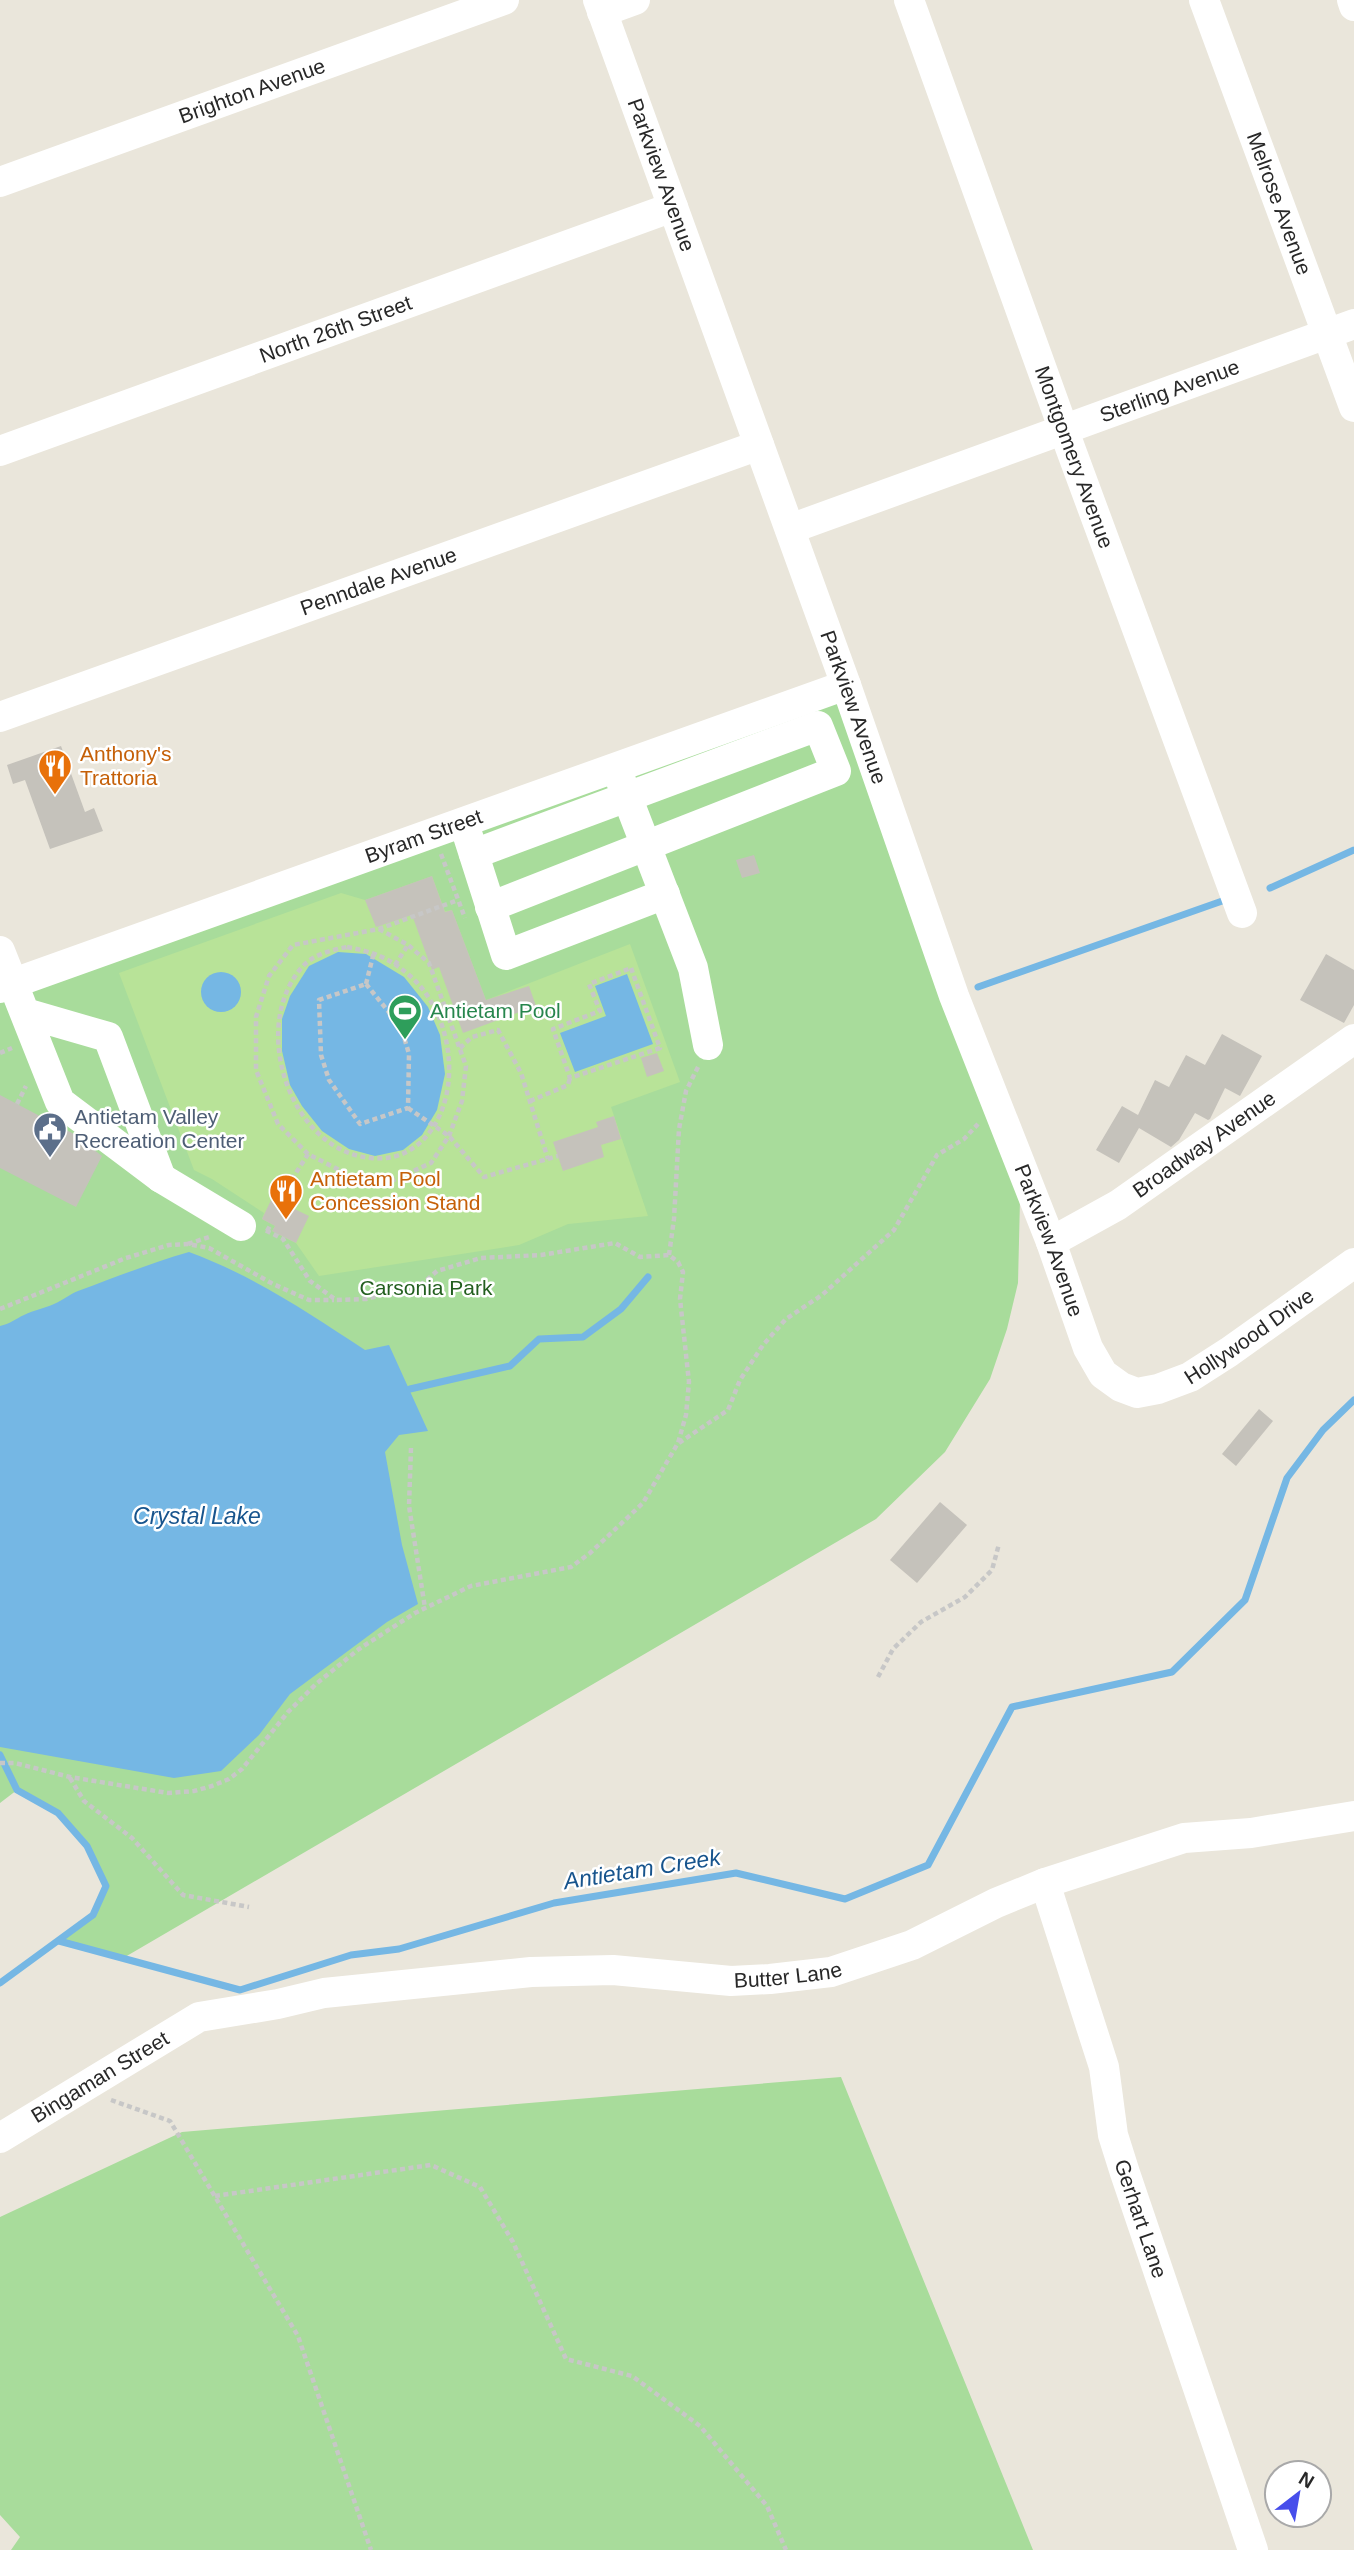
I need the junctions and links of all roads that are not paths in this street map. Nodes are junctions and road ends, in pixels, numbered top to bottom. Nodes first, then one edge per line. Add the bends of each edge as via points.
1 (505, 0) edge
2 (635, 0) edge
3 (909, 0) edge
4 (1204, 0) edge
5 (1352, 0) edge
6 (600, 6) edge
7 (1354, 6) edge
8 (0, 182) edge
9 (673, 207) junction
10 (1354, 324) edge
11 (1326, 335) junction
12 (1354, 407) edge
13 (1063, 429) junction
14 (759, 445) junction
15 (0, 451) edge
16 (790, 529) junction
17 (846, 685) junction
18 (0, 718) edge
19 (615, 768) junction
20 (628, 798) junction
21 (463, 822) junction
22 (644, 845) junction
23 (474, 854) junction
24 (665, 894) junction
25 (490, 907) junction
26 (1242, 913) dead end
27 (0, 951) edge
28 (6, 986) edge
29 (25, 1013) junction
30 (1354, 1039) edge
31 (708, 1045) road end
32 (161, 1178) junction
33 (254, 1228) road end
34 (1051, 1242) junction
35 (1354, 1263) edge
36 (1137, 1393) joint
37 (1354, 1816) edge
38 (1045, 1884) junction
39 (199, 2017) joint
40 (0, 2138) edge
41 (1253, 2550) edge

1 - 8 street, Brighton Avenue
2 - 6 street
3 - 13 street, Montgomery Avenue
4 - 11 street, Melrose Avenue
5 - 7 street
6 - 9 street, Parkview Avenue
9 - 14 street, Parkview Avenue
9 - 15 street, North 26th Street
10 - 11 street, Sterling Avenue
11 - 12 street, Melrose Avenue
11 - 13 street, Sterling Avenue
13 - 16 street, Sterling Avenue
13 - 26 street, Montgomery Avenue
14 - 16 street, Parkview Avenue
14 - 18 street, Penndale Avenue
16 - 17 street, Parkview Avenue
17 - 19 street, Byram Street
17 - 34 street, Parkview Avenue via 954,996
19 - 20 street
19 - 21 street, Byram Street
20 - 22 street
20 - 22 street via 818,726 836,771
20 - 23 street
21 - 23 street
21 - 28 street, Byram Street
22 - 24 street
22 - 25 street
23 - 25 street
24 - 25 street via 506,955
24 - 31 street via 694,968
27 - 28 street
28 - 29 street
29 - 32 street via 60,1102
29 - 32 street via 108,1037
30 - 34 street, Broadway Avenue via 1118,1205
32 - 33 street
34 - 36 street, Parkview Avenue via 1088,1348 1103,1374
35 - 36 street, Hollywood Drive via 1190,1377
37 - 38 street, Butter Lane via 1251,1833 1184,1838
38 - 39 street, Butter Lane via 912,1945 831,1972 731,1981 614,1970 531,1972 324,1993
38 - 41 street, Gerhart Lane via 1104,2067 1113,2135
39 - 40 street, Bingaman Street

